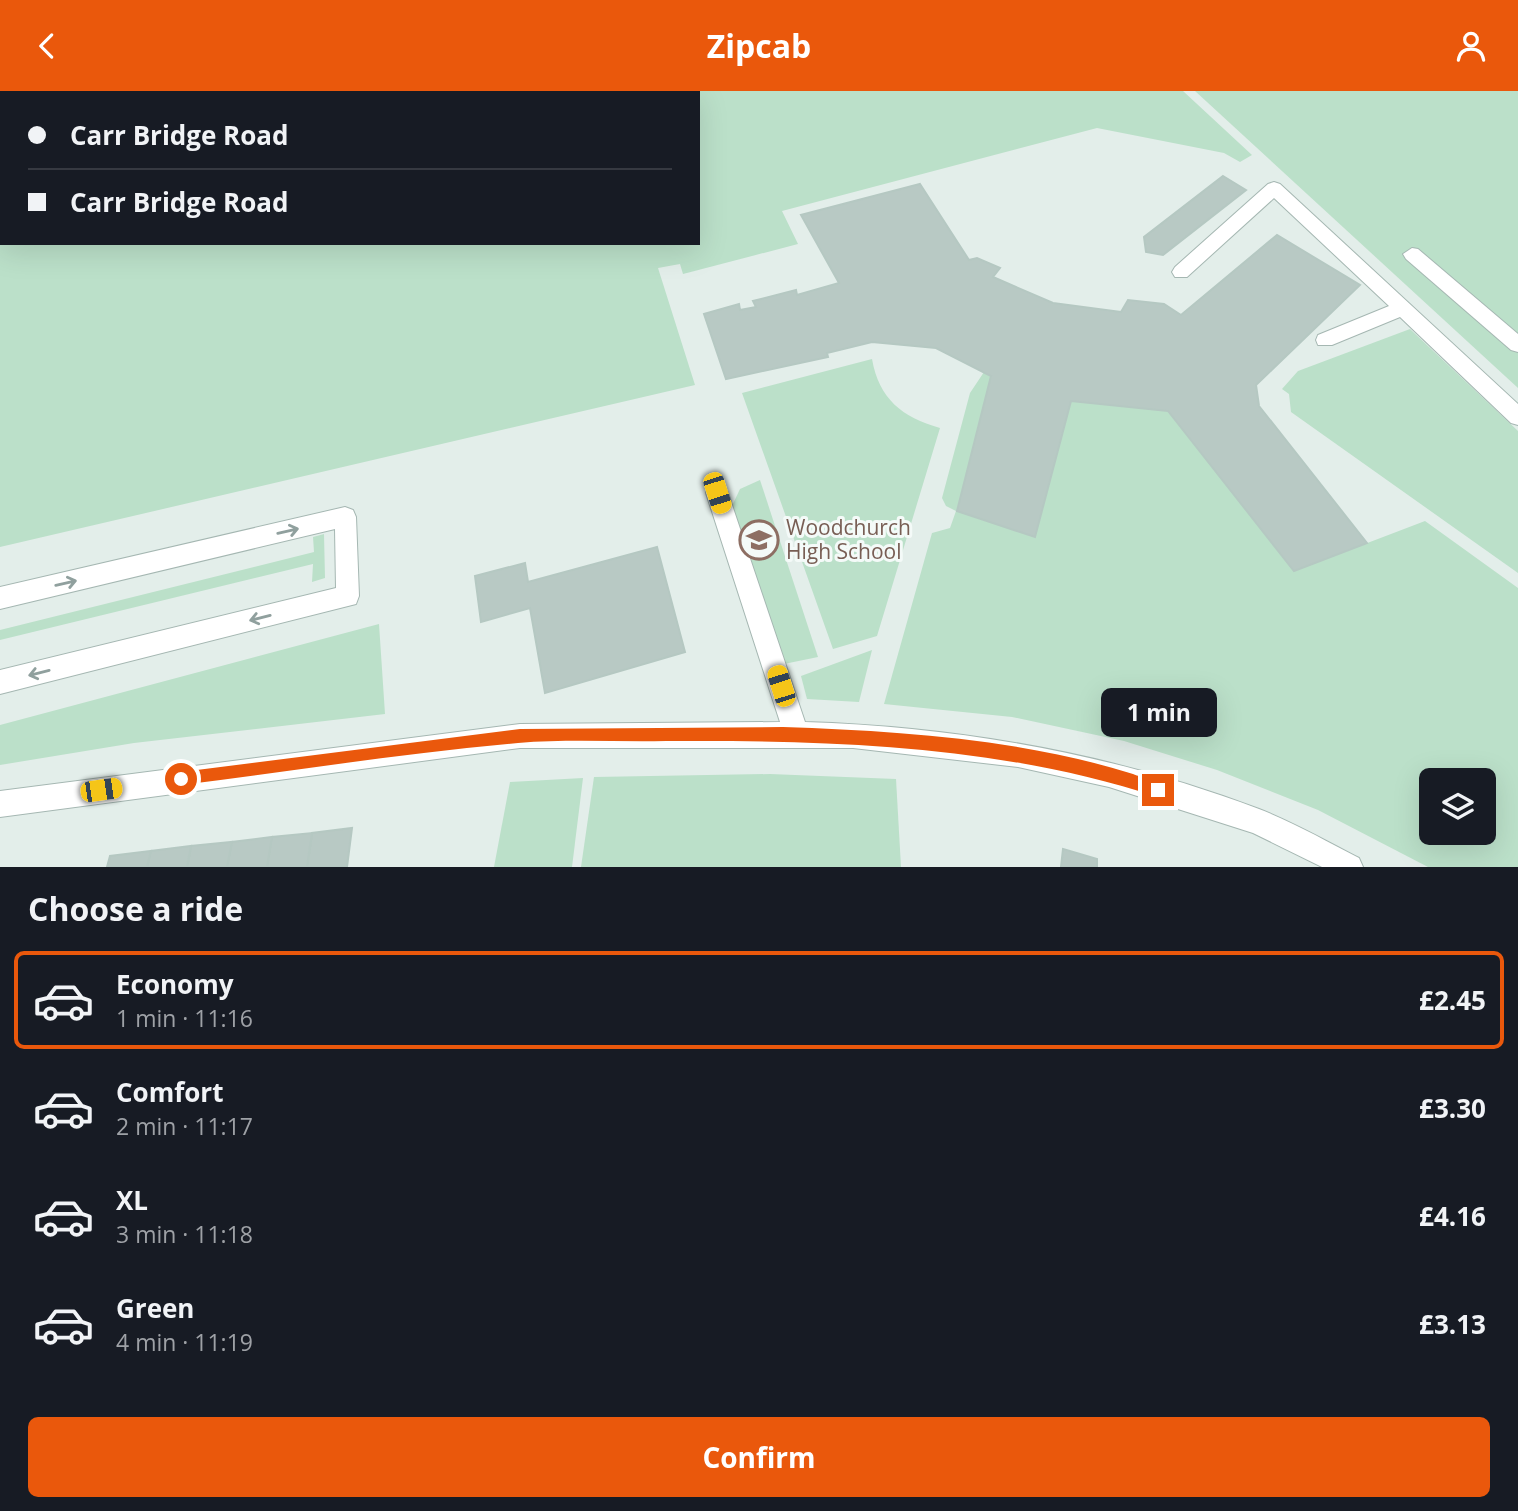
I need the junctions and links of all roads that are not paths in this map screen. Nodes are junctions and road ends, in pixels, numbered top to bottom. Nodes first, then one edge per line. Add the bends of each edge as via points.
1 (1412, 254) dead end
2 (1181, 272) dead end
3 (1403, 308) junction
4 (1325, 340) dead end
5 (1518, 345) edge
6 (1518, 417) edge
7 (717, 493) dead end
8 (0, 598) edge
9 (0, 682) edge
10 (797, 734) junction
11 (0, 804) edge
12 (1350, 867) edge

1 - 5 street
2 - 3 street via 1275,188
3 - 4 street
3 - 6 street
7 - 10 street
8 -> 9 street via 345,517 348,596
10 - 11 street via 520,736
10 - 12 street via 1018,754 1109,774 1256,821

